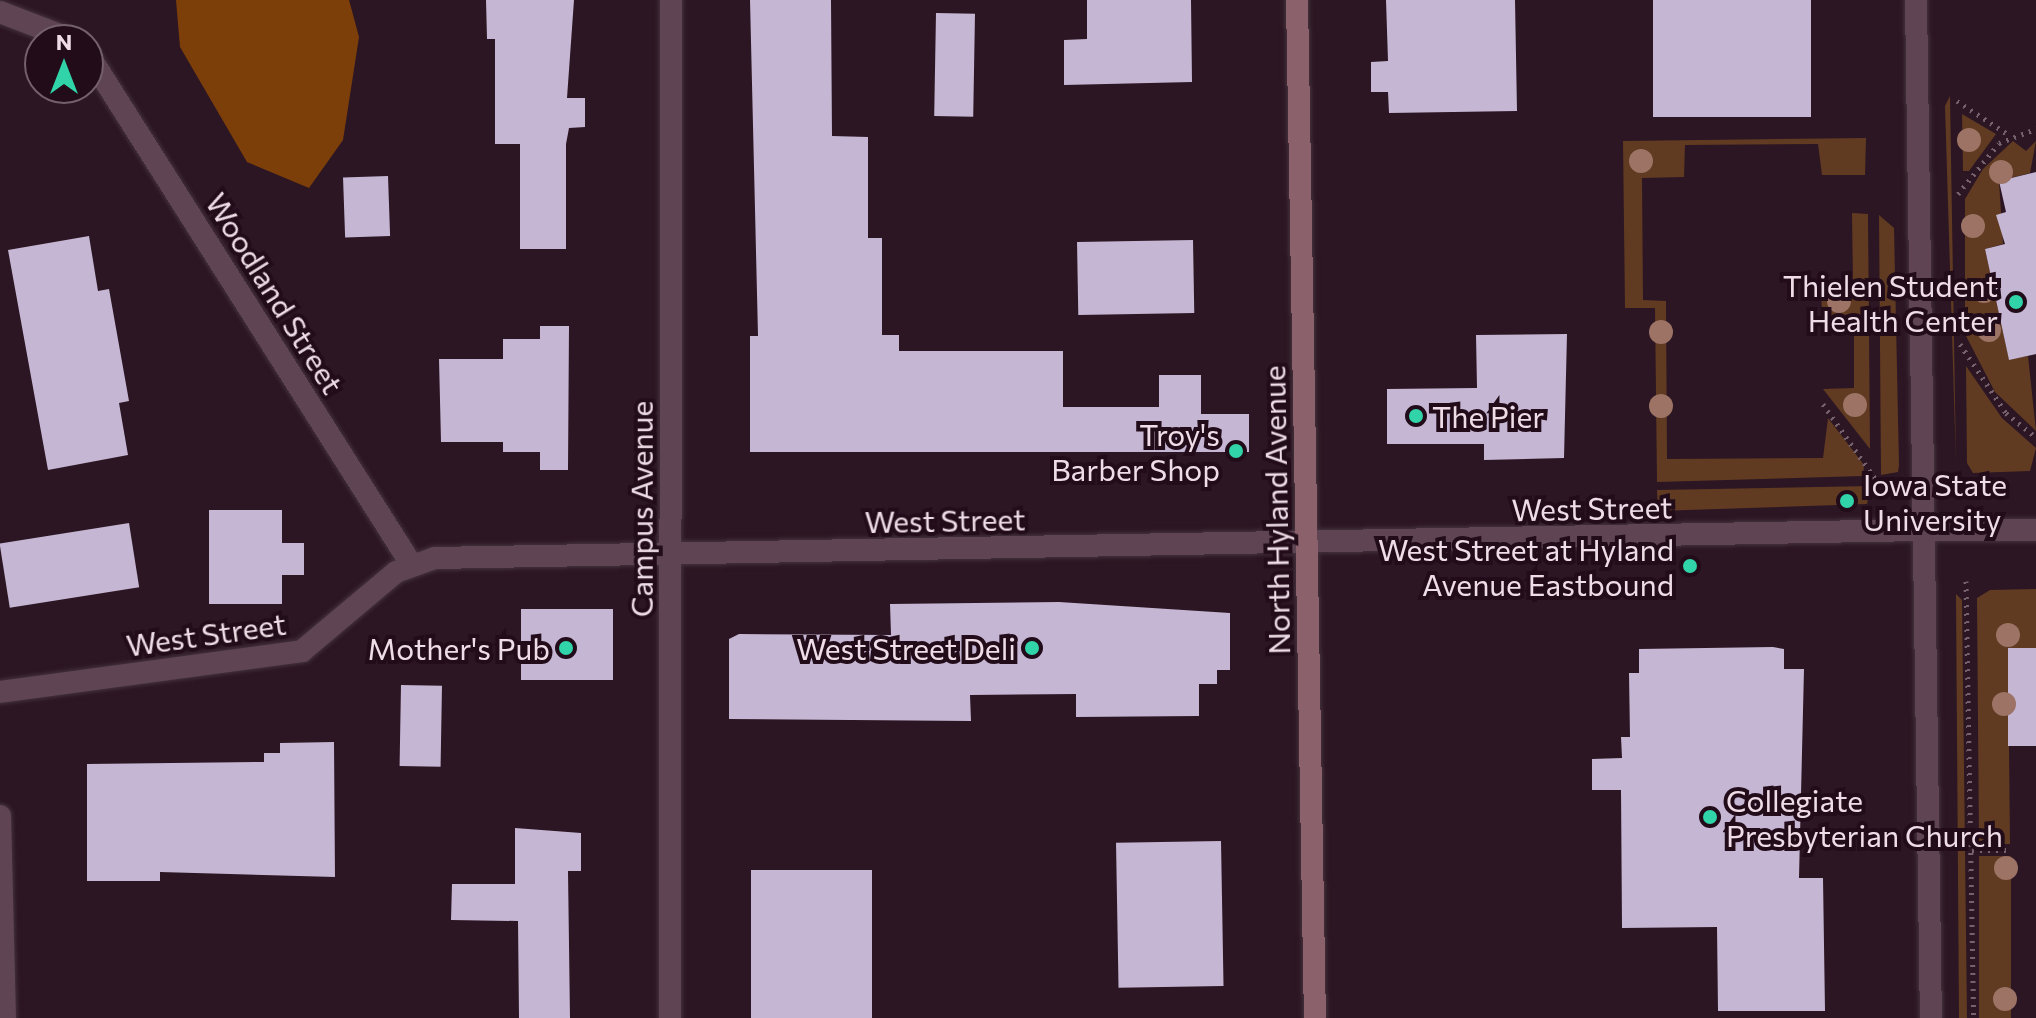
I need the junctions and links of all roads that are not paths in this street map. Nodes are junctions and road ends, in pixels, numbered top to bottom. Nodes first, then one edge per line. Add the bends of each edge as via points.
1 (671, 0) edge
2 (1297, 0) edge
3 (1916, 0) edge
4 (0, 12) edge
5 (31, 24) edge
6 (104, 79) edge
7 (1926, 530) junction
8 (2036, 530) edge
9 (1306, 545) junction
10 (671, 554) junction
11 (411, 564) junction
12 (0, 692) edge
13 (0, 816) edge
14 (5, 1018) edge
15 (670, 1018) edge
16 (1315, 1018) edge
17 (1931, 1018) edge

1 - 10 street, Campus Avenue
2 - 9 main road, North Hyland Avenue
3 - 7 street
4 - 5 street
6 - 11 street, Woodland Street
7 - 8 street, West Street
7 - 9 street, West Street
7 - 17 street
9 - 10 street, West Street
9 - 16 main road, North Hyland Avenue
10 - 11 street, West Street
10 - 15 street, Campus Avenue
11 - 12 street, West Street via 302,651
13 - 14 street

